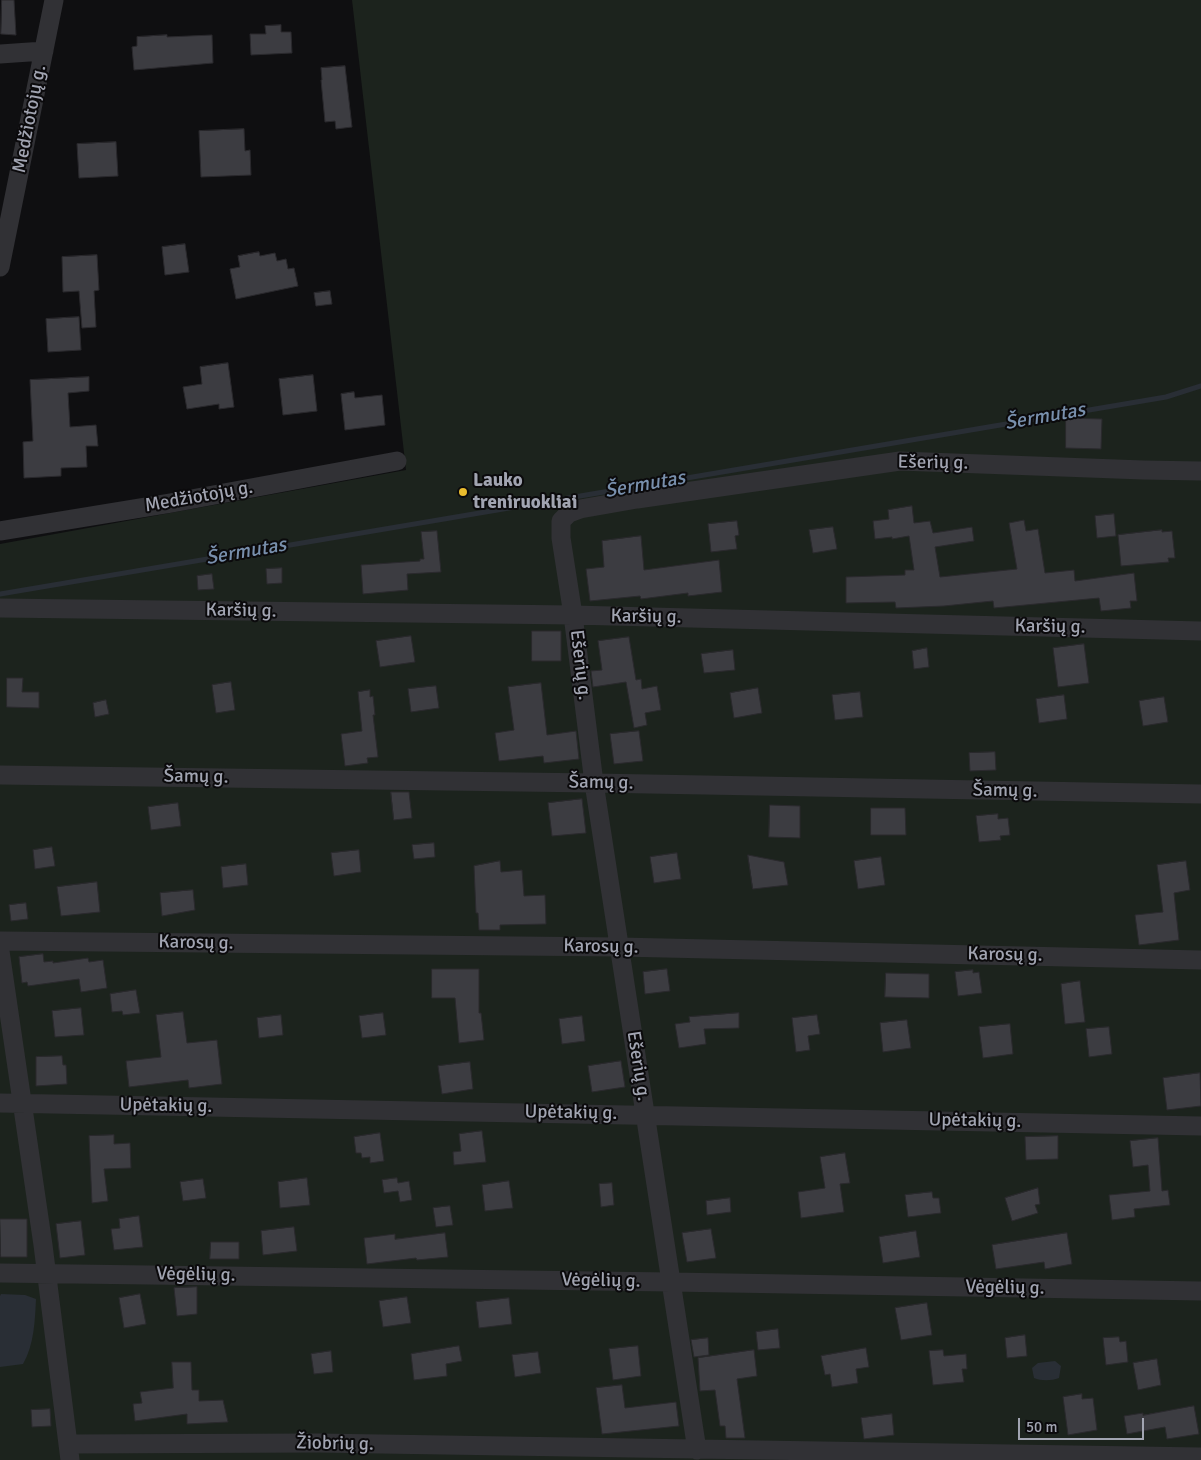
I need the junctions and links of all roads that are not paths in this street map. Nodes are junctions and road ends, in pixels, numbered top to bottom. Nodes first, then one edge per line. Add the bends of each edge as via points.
1 (54, 0) edge
2 (44, 51) junction
3 (0, 54) edge
4 (0, 267) edge
5 (397, 461) dead end
6 (1201, 471) edge
7 (0, 531) edge
8 (0, 608) edge
9 (573, 615) junction
10 (1201, 631) edge
11 (0, 775) edge
12 (594, 783) junction
13 (1201, 794) edge
14 (0, 941) edge
15 (620, 947) junction
16 (0, 951) edge
17 (1201, 960) edge
18 (0, 1103) edge
19 (22, 1103) junction
20 (646, 1114) junction
21 (1201, 1126) edge
22 (0, 1273) edge
23 (46, 1273) junction
24 (671, 1282) junction
25 (1201, 1291) edge
26 (697, 1450) junction
27 (69, 1452) edge
28 (1201, 1457) edge

1 - 2 street, Medžiotojų g.
2 - 3 street
2 - 4 street, Medžiotojų g.
5 - 7 street, Medžiotojų g.
6 - 9 street, Ešerių g. via 900,461 580,509 561,521
8 - 9 street, Karšių g.
9 - 10 street, Karšių g.
9 - 12 street, Ešerių g.
11 - 12 street, Šamų g.
12 - 13 street, Šamų g.
12 - 15 street, Ešerių g.
14 - 15 street, Karosų g.
15 - 17 street, Karosų g.
15 - 20 street, Ešerių g.
16 - 19 street
18 - 19 street, Upėtakių g.
19 - 20 street, Upėtakių g.
19 - 23 street
20 - 21 street, Upėtakių g.
20 - 24 street, Ešerių g.
22 - 23 street, Vėgėlių g.
23 - 24 street, Vėgėlių g.
23 - 27 street
24 - 25 street, Vėgėlių g.
24 - 26 street, Ešerių g.
26 - 27 street, Žiobrių g. via 318,1443
26 - 28 street, Žiobrių g.

